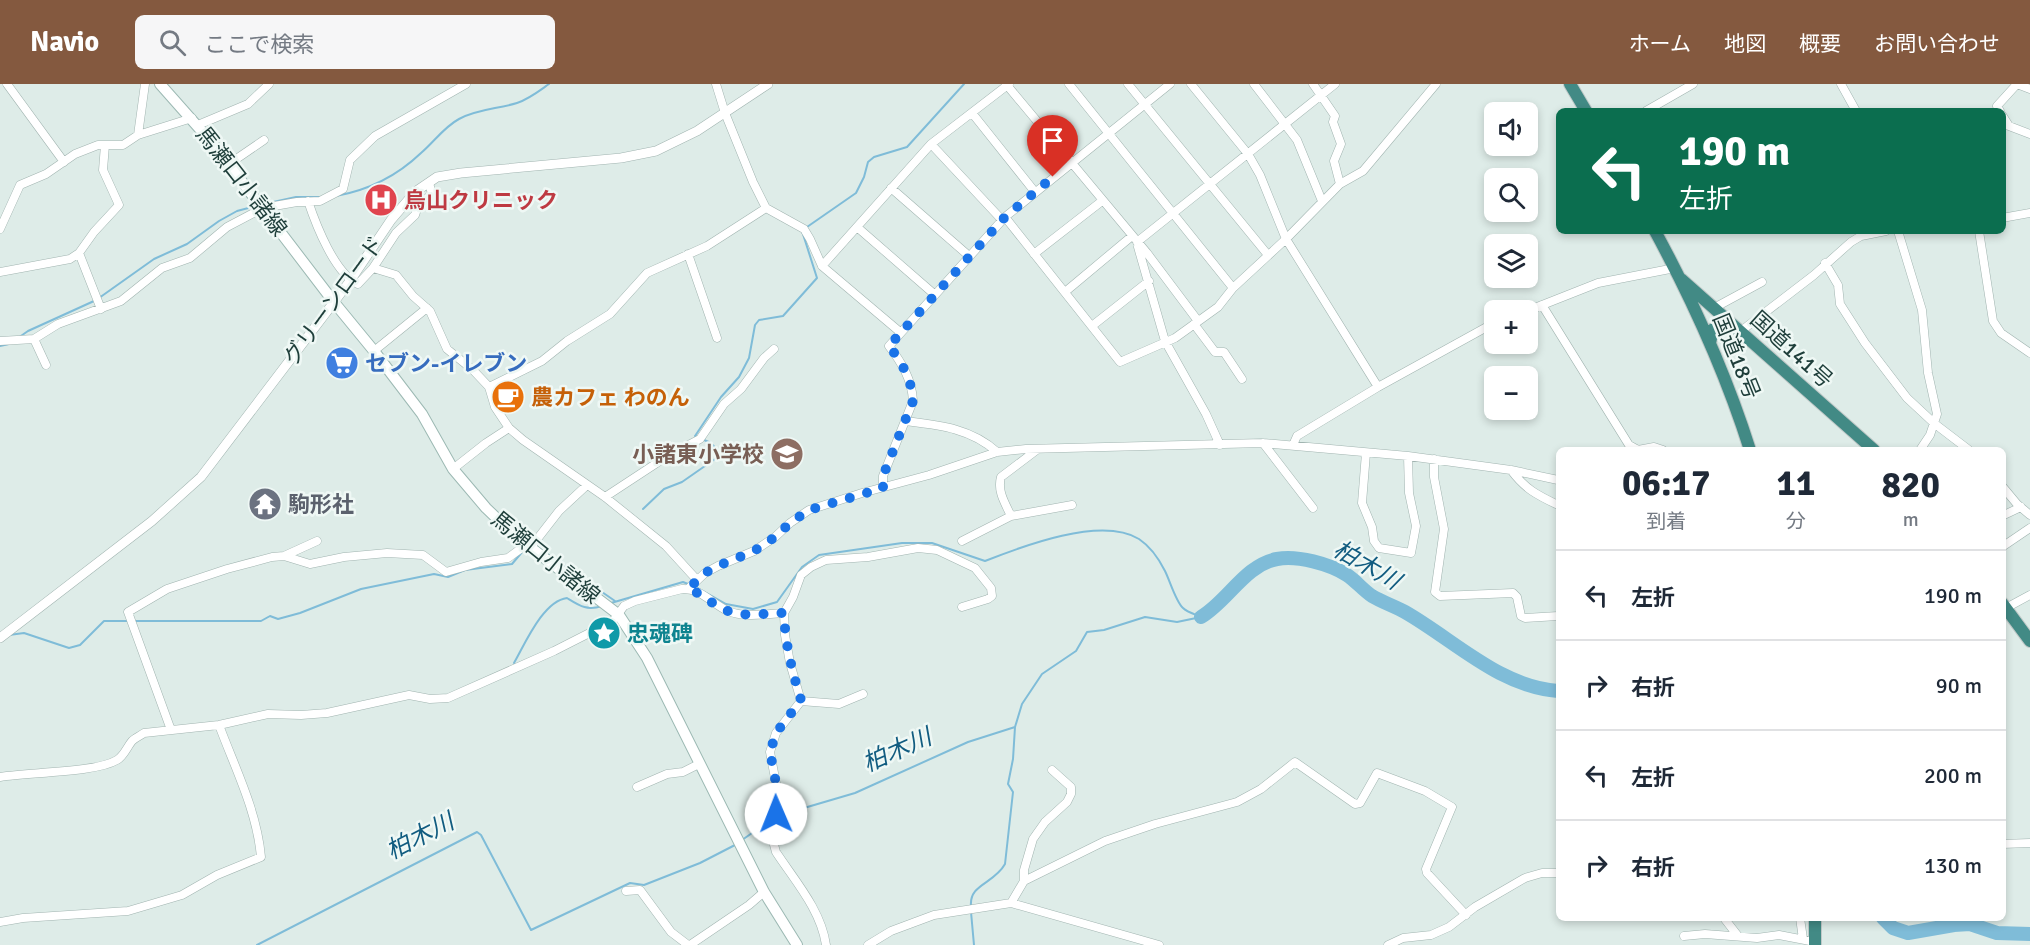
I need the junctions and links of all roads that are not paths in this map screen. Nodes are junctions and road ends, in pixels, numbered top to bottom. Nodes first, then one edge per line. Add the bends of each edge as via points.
1 (7, 84) edge
2 (145, 84) edge
3 (160, 84) edge
4 (269, 84) edge
5 (465, 84) edge
6 (716, 84) edge
7 (768, 84) edge
8 (1007, 84) edge
9 (1069, 84) edge
10 (1128, 84) edge
11 (1170, 84) edge
12 (1191, 84) edge
13 (1254, 84) edge
14 (1312, 84) edge
15 (1335, 84) edge
16 (1436, 84) edge
17 (1570, 84) edge
18 (1693, 84) edge
19 (1841, 84) edge
20 (2030, 89) edge
21 (1321, 95) junction
22 (1145, 104) junction
23 (1584, 108) edge
24 (1651, 108) edge
25 (1854, 108) edge
26 (1998, 108) edge
27 (725, 113) junction
28 (972, 113) junction
29 (195, 121) junction
30 (2006, 121) edge
31 (1285, 123) junction
32 (1108, 133) junction
33 (2030, 134) edge
34 (138, 135) junction
35 (264, 140) dead end
36 (931, 144) junction
37 (105, 145) junction
38 (1248, 154) junction
39 (64, 162) junction
40 (1071, 162) junction
41 (229, 164) junction
42 (429, 183) junction
43 (1210, 184) junction
44 (1340, 184) junction
45 (891, 188) junction
46 (1035, 192) junction
47 (308, 201) junction
48 (1102, 201) junction
49 (1322, 201) junction
50 (263, 208) junction
51 (766, 208) junction
52 (2030, 213) edge
53 (1173, 214) junction
54 (2006, 217) edge
55 (1003, 219) junction
56 (857, 227) junction
57 (0, 229) edge
58 (1657, 234) edge
59 (1871, 234) edge
60 (1899, 234) edge
61 (1979, 234) edge
62 (1134, 239) junction
63 (1286, 239) junction
64 (79, 253) junction
65 (688, 254) junction
66 (1034, 254) junction
67 (1268, 255) junction
68 (969, 256) junction
69 (1825, 263) junction
70 (822, 266) junction
71 (373, 268) junction
72 (1675, 268) junction
73 (0, 272) edge
74 (1681, 279) junction
75 (350, 281) junction
76 (1149, 281) junction
77 (1762, 282) dead end
78 (1233, 288) junction
79 (1065, 292) junction
80 (934, 294) junction
81 (333, 302) junction
82 (1542, 305) junction
83 (1538, 307) edge
84 (427, 308) junction
85 (1714, 308) junction
86 (101, 309) junction
87 (1196, 323) junction
88 (1092, 326) junction
89 (1737, 328) junction
90 (1484, 329) edge
91 (900, 332) junction
92 (717, 338) dead end
93 (34, 339) junction
94 (0, 341) edge
95 (1165, 341) junction
96 (1710, 344) junction
97 (774, 349) dead end
98 (374, 351) junction
99 (2030, 352) edge
100 (46, 365) dead end
101 (1242, 379) dead end
102 (489, 387) junction
103 (1378, 387) junction
104 (905, 421) junction
105 (1935, 424) junction
106 (509, 428) junction
107 (1263, 442) junction
108 (1220, 444) junction
109 (1293, 445) junction
110 (1633, 447) edge
111 (1749, 447) edge
112 (1871, 447) edge
113 (1922, 447) edge
114 (1966, 447) edge
115 (1038, 449) junction
116 (996, 452) junction
117 (1366, 453) junction
118 (1408, 456) junction
119 (1434, 459) junction
120 (453, 469) junction
121 (1511, 470) junction
122 (1556, 480) edge
123 (587, 485) junction
124 (883, 488) junction
125 (2006, 490) edge
126 (605, 497) junction
127 (1072, 505) dead end
128 (1556, 505) edge
129 (2021, 507) junction
130 (1313, 508) dead end
131 (2006, 514) edge
132 (2030, 515) edge
133 (1011, 516) junction
134 (2030, 528) edge
135 (317, 540) dead end
136 (962, 541) dead end
137 (2006, 544) edge
138 (529, 545) junction
139 (284, 556) junction
140 (697, 580) junction
141 (688, 589) junction
142 (2030, 595) edge
143 (2006, 604) edge
144 (962, 607) dead end
145 (2006, 608) edge
146 (784, 613) junction
147 (619, 615) junction
148 (1556, 616) edge
149 (0, 638) edge
150 (2030, 642) edge
151 (863, 694) dead end
152 (801, 700) junction
153 (219, 725) junction
154 (171, 730) junction
155 (699, 764) junction
156 (1052, 770) dead end
157 (0, 777) edge
158 (637, 787) dead end
159 (2030, 843) edge
160 (2006, 844) edge
161 (1556, 873) edge
162 (1024, 881) junction
163 (626, 891) dead end
164 (765, 892) junction
165 (1011, 903) junction
166 (1466, 915) junction
167 (1726, 921) edge
168 (1801, 921) edge
169 (1814, 921) edge
170 (0, 922) edge
171 (1684, 936) dead end
172 (1738, 936) junction
173 (1811, 942) edge
174 (689, 945) edge
175 (797, 945) edge
176 (826, 945) edge
177 (868, 945) edge
178 (1159, 945) edge
179 (1388, 945) edge

1 - 39 street
2 - 34 street
3 - 29 main road, 馬瀬口小諸線
4 - 29 street via 248,104
5 - 47 street via 375,136 350,160 343,189 320,201
6 - 27 street
7 - 27 street, グリーンロード
8 - 28 street
8 - 40 street
9 - 32 street
10 - 22 street
11 - 22 street
12 - 38 street
13 - 31 street
14 - 21 street
15 - 21 street
16 - 44 street via 1363,171
17 - 23 highway
18 - 24 street
19 - 25 street
20 - 26 street via 2017,84
21 - 31 street
21 - 44 street via 1335,116 1341,144 1334,161
22 - 32 street
22 - 43 street
27 - 42 street, グリーンロード via 656,151 621,158 461,173 437,177
27 - 51 street
28 - 36 street
28 - 46 street
29 - 34 street
29 - 41 main road, 馬瀬口小諸線
30 - 33 street
31 - 38 street
31 - 49 street via 1298,140
32 - 40 street
32 - 53 street
34 - 37 street via 123,145
35 - 41 street
36 - 45 street
36 - 55 street
37 - 39 street via 75,154
37 - 64 street via 103,170 119,205
38 - 43 street
38 - 63 street
39 - 57 street via 20,185
40 - 46 street
40 - 48 street
41 - 50 main road, 馬瀬口小諸線
42 - 71 street via 432,194 396,233
42 - 75 street, グリーンロード via 415,192 391,220
43 - 53 street
43 - 67 street
44 - 49 street
45 - 56 street
45 - 68 street
46 - 55 street
47 - 50 street
47 - 75 street via 330,251
48 - 62 street
48 - 66 street
49 - 63 street
50 - 81 main road, 馬瀬口小諸線
50 - 86 street via 227,228 190,258 162,268 121,301
51 - 65 street
51 - 70 street via 804,229
52 - 54 street
53 - 62 street
53 - 78 street
55 - 66 street
55 - 68 street
56 - 70 street
56 - 80 street
58 - 72 highway, 国道18号
59 - 69 street via 1851,242
60 - 105 street via 1922,310 1928,373 1937,414
61 - 99 street via 1993,321 2001,333
62 - 76 street
62 - 79 street
62 - 87 street
63 - 67 street
63 - 103 street
64 - 73 street via 70,259
64 - 86 street
65 - 92 street
65 - 102 street via 646,273 610,314 542,361
66 - 79 street
67 - 78 street
68 - 80 street
69 - 89 street via 1786,297
69 - 105 street via 1838,285 1840,304 1864,343 1907,398
70 - 91 street
71 - 75 street via 358,284
71 - 84 street via 396,275
72 - 74 highway, 国道18号
72 - 82 street via 1598,284
74 - 85 highway, 国道141号
74 - 96 highway, 国道18号
75 - 81 street, グリーンロード
76 - 88 street
76 - 95 street
77 - 85 street
78 - 87 street via 1218,307
79 - 88 street
80 - 91 street
81 - 98 main road, 馬瀬口小諸線
81 - 149 street, グリーンロード via 201,477 152,521
82 - 83 street
82 - 110 street
84 - 98 street
84 - 102 street via 447,349
85 - 89 highway, 国道141号
86 - 93 street via 58,324
87 - 95 street
87 - 101 street via 1215,352 1224,352
88 - 95 street via 1120,362
89 - 96 highway via 1723,324 1713,329
89 - 112 highway, 国道141号
90 - 103 street
91 - 104 street via 889,346 912,388 913,401
93 - 94 street
93 - 100 street
95 - 108 street
96 - 111 highway, 国道18号
97 - 126 street via 724,404 700,439 669,454
98 - 120 main road, 馬瀬口小諸線 via 422,414
102 - 106 street via 495,407
103 - 109 street via 1297,436
104 - 116 street via 960,430 986,442
104 - 124 street via 883,476
105 - 113 street
105 - 114 street
106 - 120 street
106 - 123 street
107 - 108 street
107 - 109 street
107 - 130 street
108 - 115 street
109 - 117 street
115 - 116 street
115 - 133 street via 1001,477 1000,493
116 - 124 street
117 - 118 street
117 - 118 street via 1362,503 1374,541 1379,548 1412,553 1416,526 1409,494
118 - 119 street
119 - 121 street
119 - 148 street via 1444,529 1435,592 1440,596 1512,593 1517,597 1521,616
120 - 138 main road, 馬瀬口小諸線 via 486,508
121 - 122 street
121 - 128 street via 1521,484
123 - 126 street
123 - 138 street
124 - 140 street via 809,510 754,551
125 - 129 street
126 - 140 street via 666,546
127 - 133 street
129 - 131 street
129 - 132 street
133 - 136 street
134 - 137 street
135 - 139 street
138 - 139 street via 508,558 446,572 423,555 387,553 310,564
138 - 147 main road, 馬瀬口小諸線
139 - 154 street via 167,589 128,612
140 - 141 street
141 - 146 street via 729,612
141 - 147 street via 635,601 624,606
142 - 143 street
144 - 146 street via 988,599 992,596 991,588 975,568 937,550 918,548 825,560 801,575
145 - 150 highway
146 - 152 street via 790,663
147 - 153 street via 554,651 448,698 409,695 327,712 268,714
147 - 155 main road, 馬瀬口小諸線 via 647,658
151 - 152 street via 839,704
152 - 176 street via 776,733 770,752 779,799 773,841 776,852 815,910
153 - 154 street
153 - 170 street via 253,815 261,857 182,895 128,910
154 - 157 street via 144,733 133,740 120,759 110,763
155 - 158 street
155 - 164 main road, 馬瀬口小諸線
156 - 162 street via 1071,787 1071,794 1033,839
159 - 160 street
161 - 166 street via 1525,878
162 - 165 street
162 - 166 street via 1105,841 1237,802 1295,762 1355,804 1360,803 1377,773 1425,791 1452,807 1426,869
163 - 174 street via 640,890 671,932
164 - 174 street
164 - 175 main road, 馬瀬口小諸線
165 - 177 street via 934,915 891,931
165 - 178 street
166 - 179 street via 1431,935 1403,938
167 - 172 street
168 - 173 street
169 - 173 highway
171 - 172 street
172 - 173 street via 1779,935

